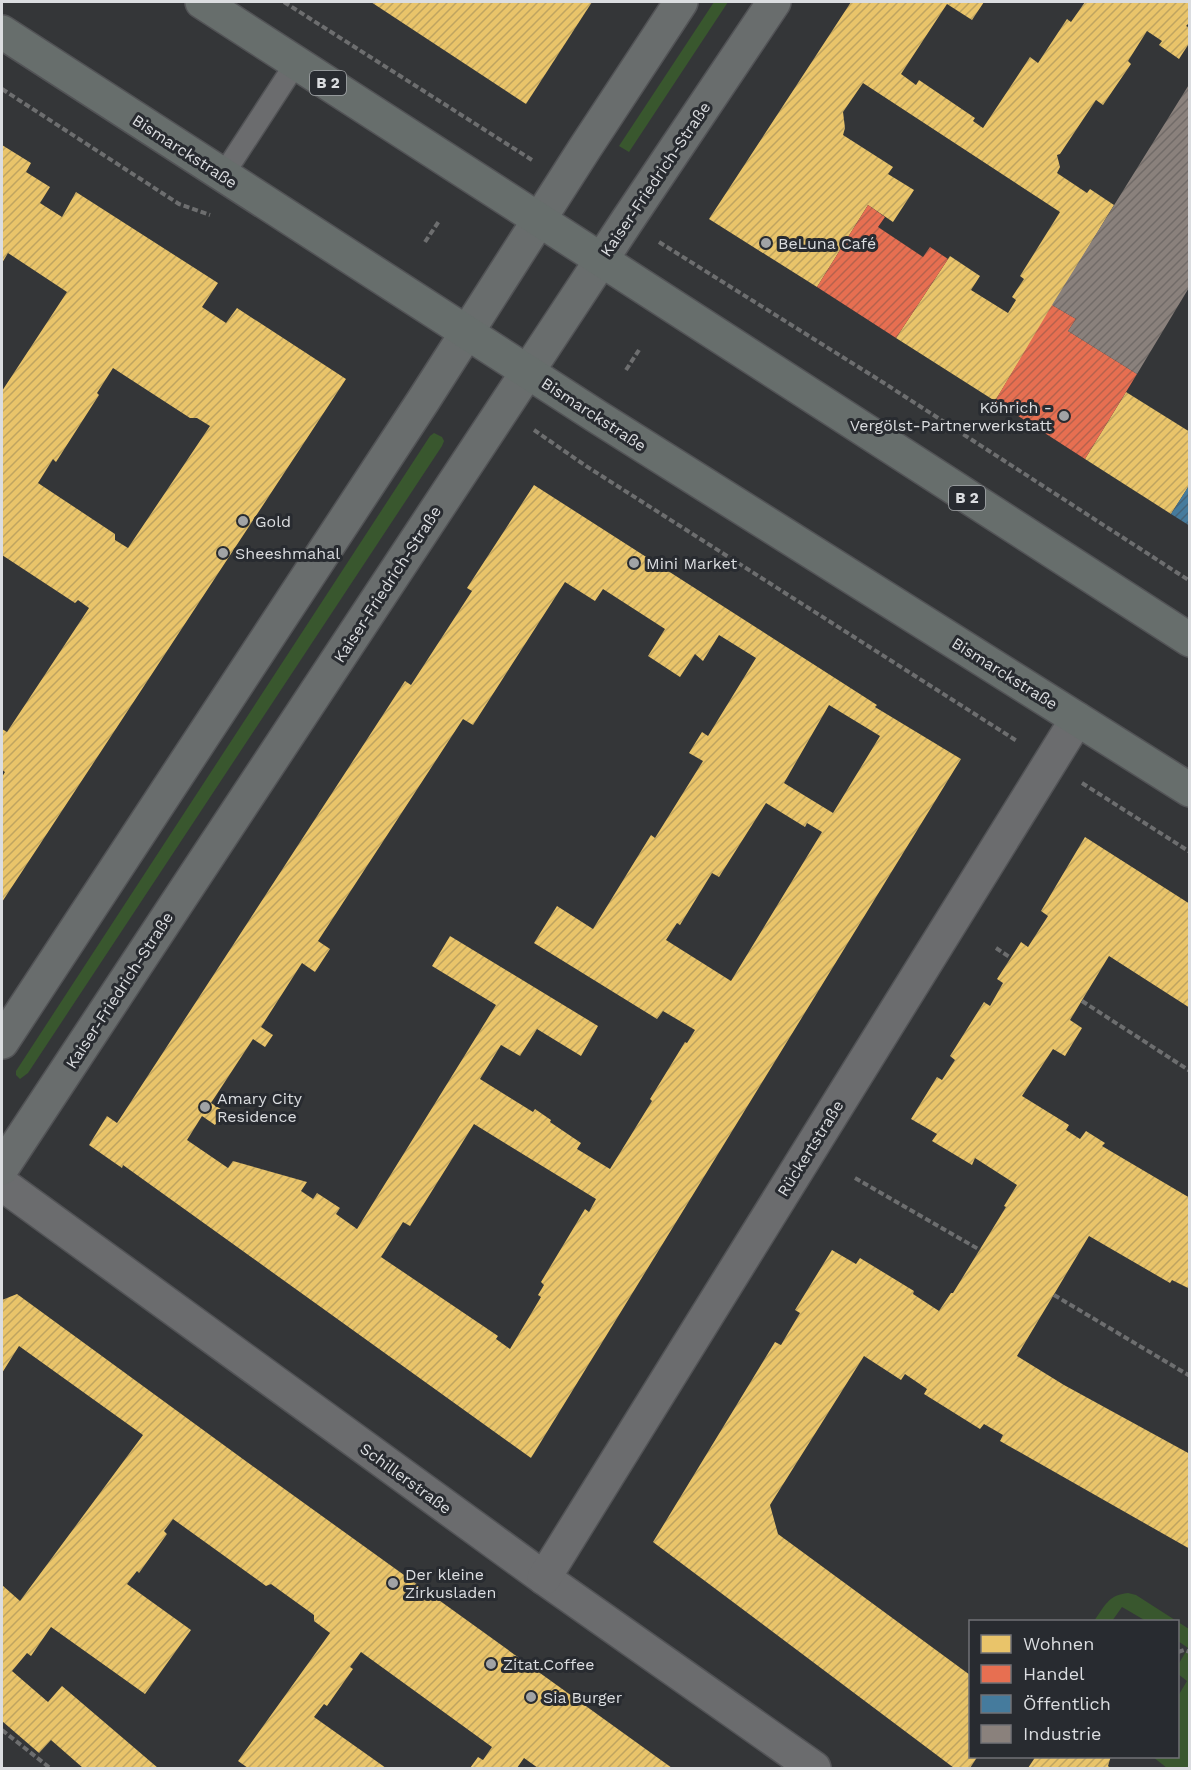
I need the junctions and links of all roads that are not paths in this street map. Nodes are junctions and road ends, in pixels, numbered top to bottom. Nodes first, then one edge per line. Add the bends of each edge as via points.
1 (202, 2) edge
2 (681, 2) edge
3 (774, 2) edge
4 (2, 32) edge
5 (296, 63) junction
6 (223, 175) junction
7 (539, 219) junction
8 (601, 260) junction
9 (467, 333) junction
10 (527, 372) junction
11 (1190, 640) edge
12 (1077, 719) junction
13 (1190, 790) edge
14 (2, 1042) edge
15 (2, 1168) edge
16 (2, 1184) edge
17 (544, 1578) junction
18 (814, 1768) edge

1 - 5 main road, B 2
2 - 7 main road
3 - 8 main road, Kaiser-Friedrich-Straße
4 - 6 main road, Bismarckstraße
5 - 6 lane
5 - 7 main road, B 2
6 - 9 main road, Bismarckstraße
7 - 8 main road, B 2
7 - 9 main road
8 - 10 main road, Kaiser-Friedrich-Straße
8 - 11 main road, B 2
9 - 10 main road, Bismarckstraße
9 - 14 main road
10 - 12 main road, Bismarckstraße
10 - 15 main road, Kaiser-Friedrich-Straße
12 - 13 main road, Bismarckstraße
12 - 17 street, Rückertstraße
16 - 17 street, Schillerstraße
17 - 18 street, Schillerstraße

